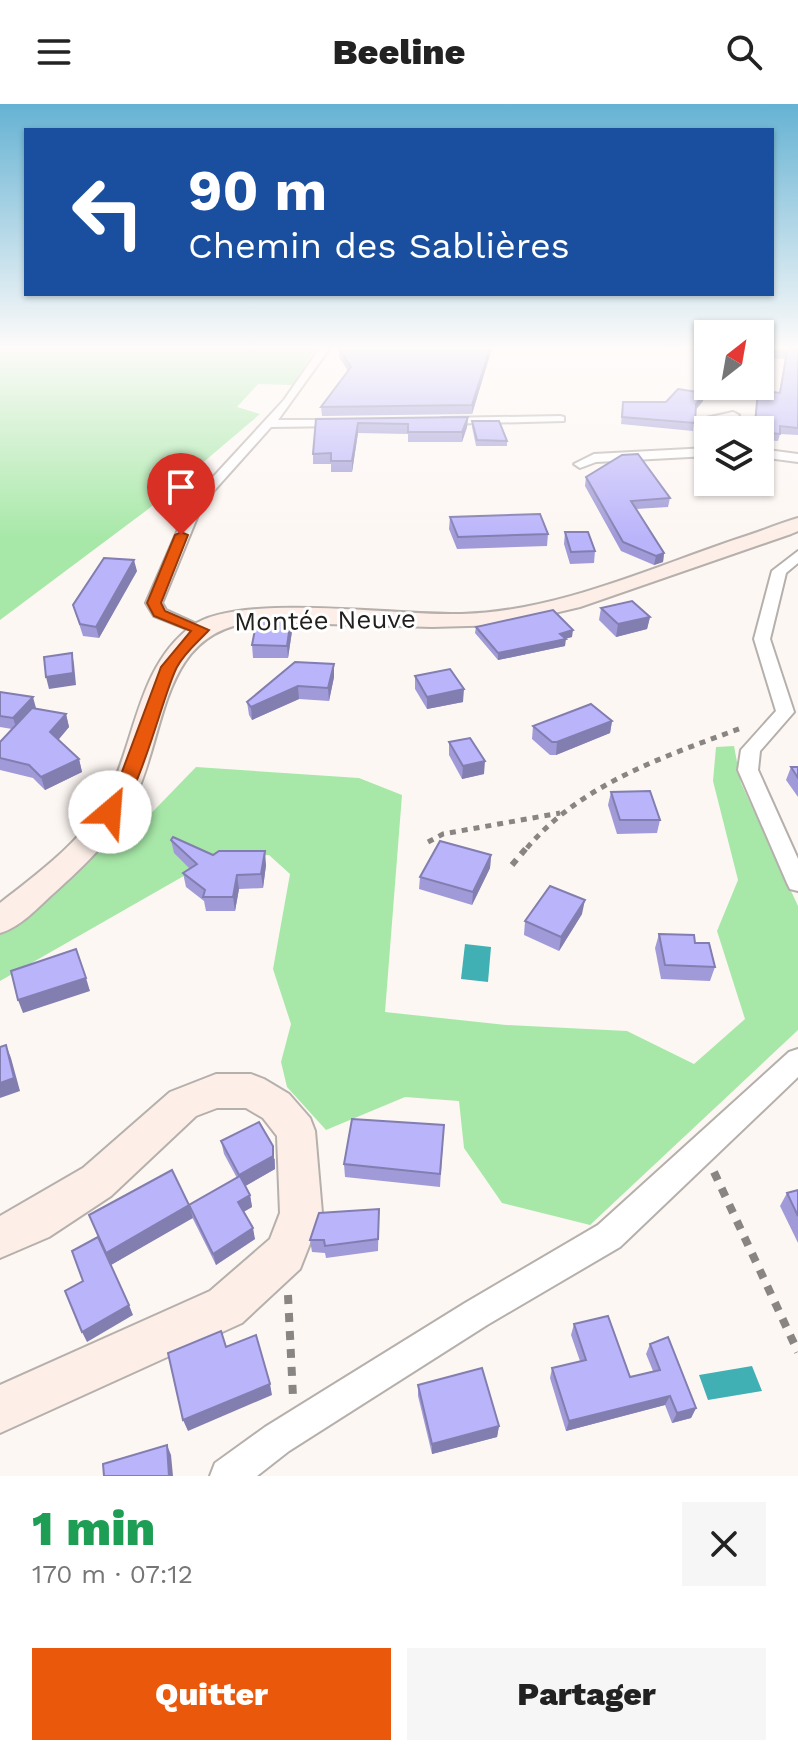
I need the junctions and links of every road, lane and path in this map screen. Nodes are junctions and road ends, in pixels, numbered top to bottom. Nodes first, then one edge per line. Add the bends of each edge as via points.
1 (279, 409) edge
2 (733, 415) dead end
3 (726, 416) edge
4 (560, 419) dead end
5 (434, 421) edge
6 (355, 422) edge
7 (266, 424) junction
8 (694, 453) edge
9 (774, 455) edge
10 (798, 458) edge
11 (580, 464) dead end
12 (798, 524) edge
13 (793, 561) edge
14 (202, 630) junction
15 (792, 712) edge
16 (561, 813) junction
17 (428, 842) dead end
18 (512, 865) dead end
19 (798, 883) edge
20 (0, 921) edge
21 (798, 1060) edge
22 (703, 1150) junction
23 (0, 1237) edge
24 (285, 1254) junction
25 (798, 1352) edge
26 (0, 1409) edge
27 (284, 1410) dead end
28 (228, 1476) edge

1 - 7 street
2 - 3 street
4 - 5 street
6 - 7 street
7 - 14 street via 190,513 154,603 160,613
8 - 11 street via 594,458
9 - 10 street
12 - 14 street, Montée Neuve via 520,615 268,615 225,620
13 - 15 street via 779,571 762,639
14 - 20 street, Montée Neuve via 169,667 121,797 81,847
15 - 16 path via 658,757
15 - 19 street via 751,750 748,770
16 - 17 path via 443,834
16 - 18 path
21 - 22 street
22 - 25 path
22 - 28 street via 609,1236 290,1430
23 - 24 street via 97,1182 183,1104 216,1091 251,1091 276,1106 296,1131 301,1213
24 - 26 street via 226,1307
24 - 27 path via 294,1399

